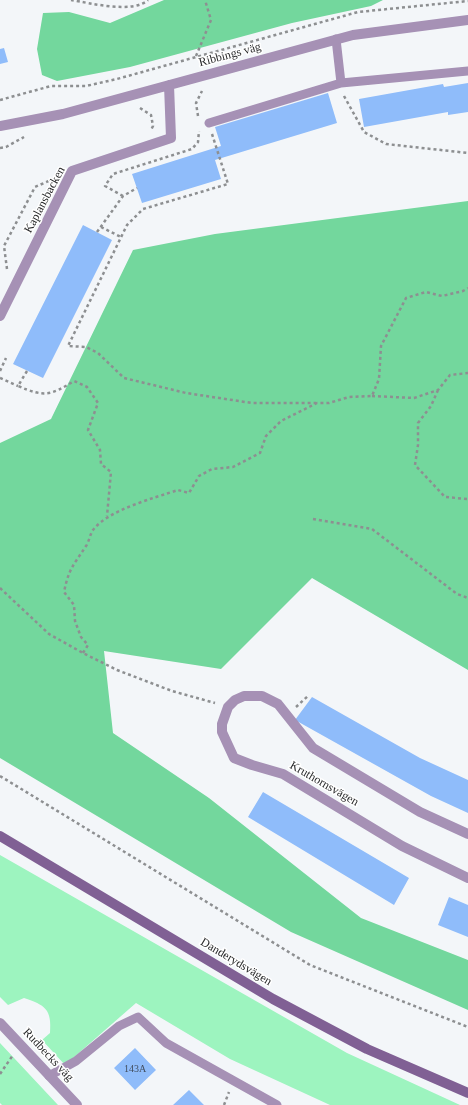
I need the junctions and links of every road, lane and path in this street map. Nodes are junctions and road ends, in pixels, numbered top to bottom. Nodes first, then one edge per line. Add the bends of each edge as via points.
1 (72, 0) edge
2 (148, 0) edge
3 (205, 0) edge
4 (468, 1) edge
5 (468, 20) edge
6 (336, 39) junction
7 (196, 57) junction
8 (468, 70) edge
9 (341, 84) junction
10 (168, 85) junction
11 (0, 100) edge
12 (209, 123) joint
13 (0, 126) edge
14 (468, 153) edge
15 (105, 186) dead end
16 (137, 188) dead end
17 (123, 196) junction
18 (100, 227) junction
19 (97, 232) dead end
20 (121, 237) junction
21 (468, 288) edge
22 (0, 316) edge
23 (6, 358) dead end
24 (0, 371) edge
25 (27, 371) dead end
26 (468, 373) edge
27 (0, 378) edge
28 (18, 386) junction
29 (438, 390) junction
30 (372, 396) junction
31 (317, 403) junction
32 (468, 499) edge
33 (107, 516) junction
34 (313, 520) dead end
35 (0, 588) edge
36 (468, 598) edge
37 (83, 653) junction
38 (228, 707) junction
39 (0, 776) edge
40 (468, 834) edge
41 (0, 836) edge
42 (468, 878) edge
43 (0, 1023) edge
44 (468, 1027) edge
45 (20, 1044) junction
46 (0, 1074) edge
47 (49, 1076) junction
48 (468, 1093) edge
49 (77, 1105) edge
50 (277, 1105) edge

1 - 2 path via 128,7
3 - 7 path via 211,20
4 - 7 path via 358,12
5 - 6 street, Ribbings väg
6 - 9 lane
6 - 10 street, Ribbings väg
7 - 11 path via 86,86 51,86
8 - 9 lane
9 - 12 lane
9 - 14 path via 345,99 364,132 386,144
10 - 13 street, Ribbings väg via 63,114
10 - 22 street, Kaplansbacken via 171,138 72,170
12 - 20 path via 228,184 143,209 127,225
15 - 17 path
16 - 17 path
17 - 18 path
18 - 19 path
18 - 20 path
20 - 31 path via 68,346 86,347 98,353 124,378 186,393 252,403
21 - 30 path via 442,296 426,292 406,298 381,346 379,379
23 - 24 path
25 - 28 path
26 - 29 path via 450,375
27 - 28 path
28 - 33 path via 38,395 58,392 74,382 87,387 98,403 88,430 100,450 102,464 110,472
29 - 30 path via 414,398
29 - 32 path via 431,406 418,423 415,465 445,498
30 - 31 path via 348,396 329,404
31 - 33 path via 281,421 266,436 260,453 233,467 212,469 199,476 189,493 178,490
33 - 37 path via 93,530 87,546 68,572 64,592 74,605 75,621 81,637 88,645
34 - 36 path via 372,529 458,594
35 - 37 path via 49,634
37 - 38 path via 117,670 172,691
38 - 40 street, Kruthornsvägen via 244,696 262,696 270,699 278,704 313,748 420,812
38 - 42 street, Kruthornsvägen via 222,732 234,758 283,774 402,846
39 - 44 path via 310,965
41 - 48 main road, Danderydsvägen via 273,999 367,1049
43 - 45 street, Rudbecks väg
45 - 46 path
45 - 47 street, Rudbecks väg
47 - 49 street, Rudbecks väg
47 - 50 lane via 76,1061 119,1026 138,1017 166,1043

